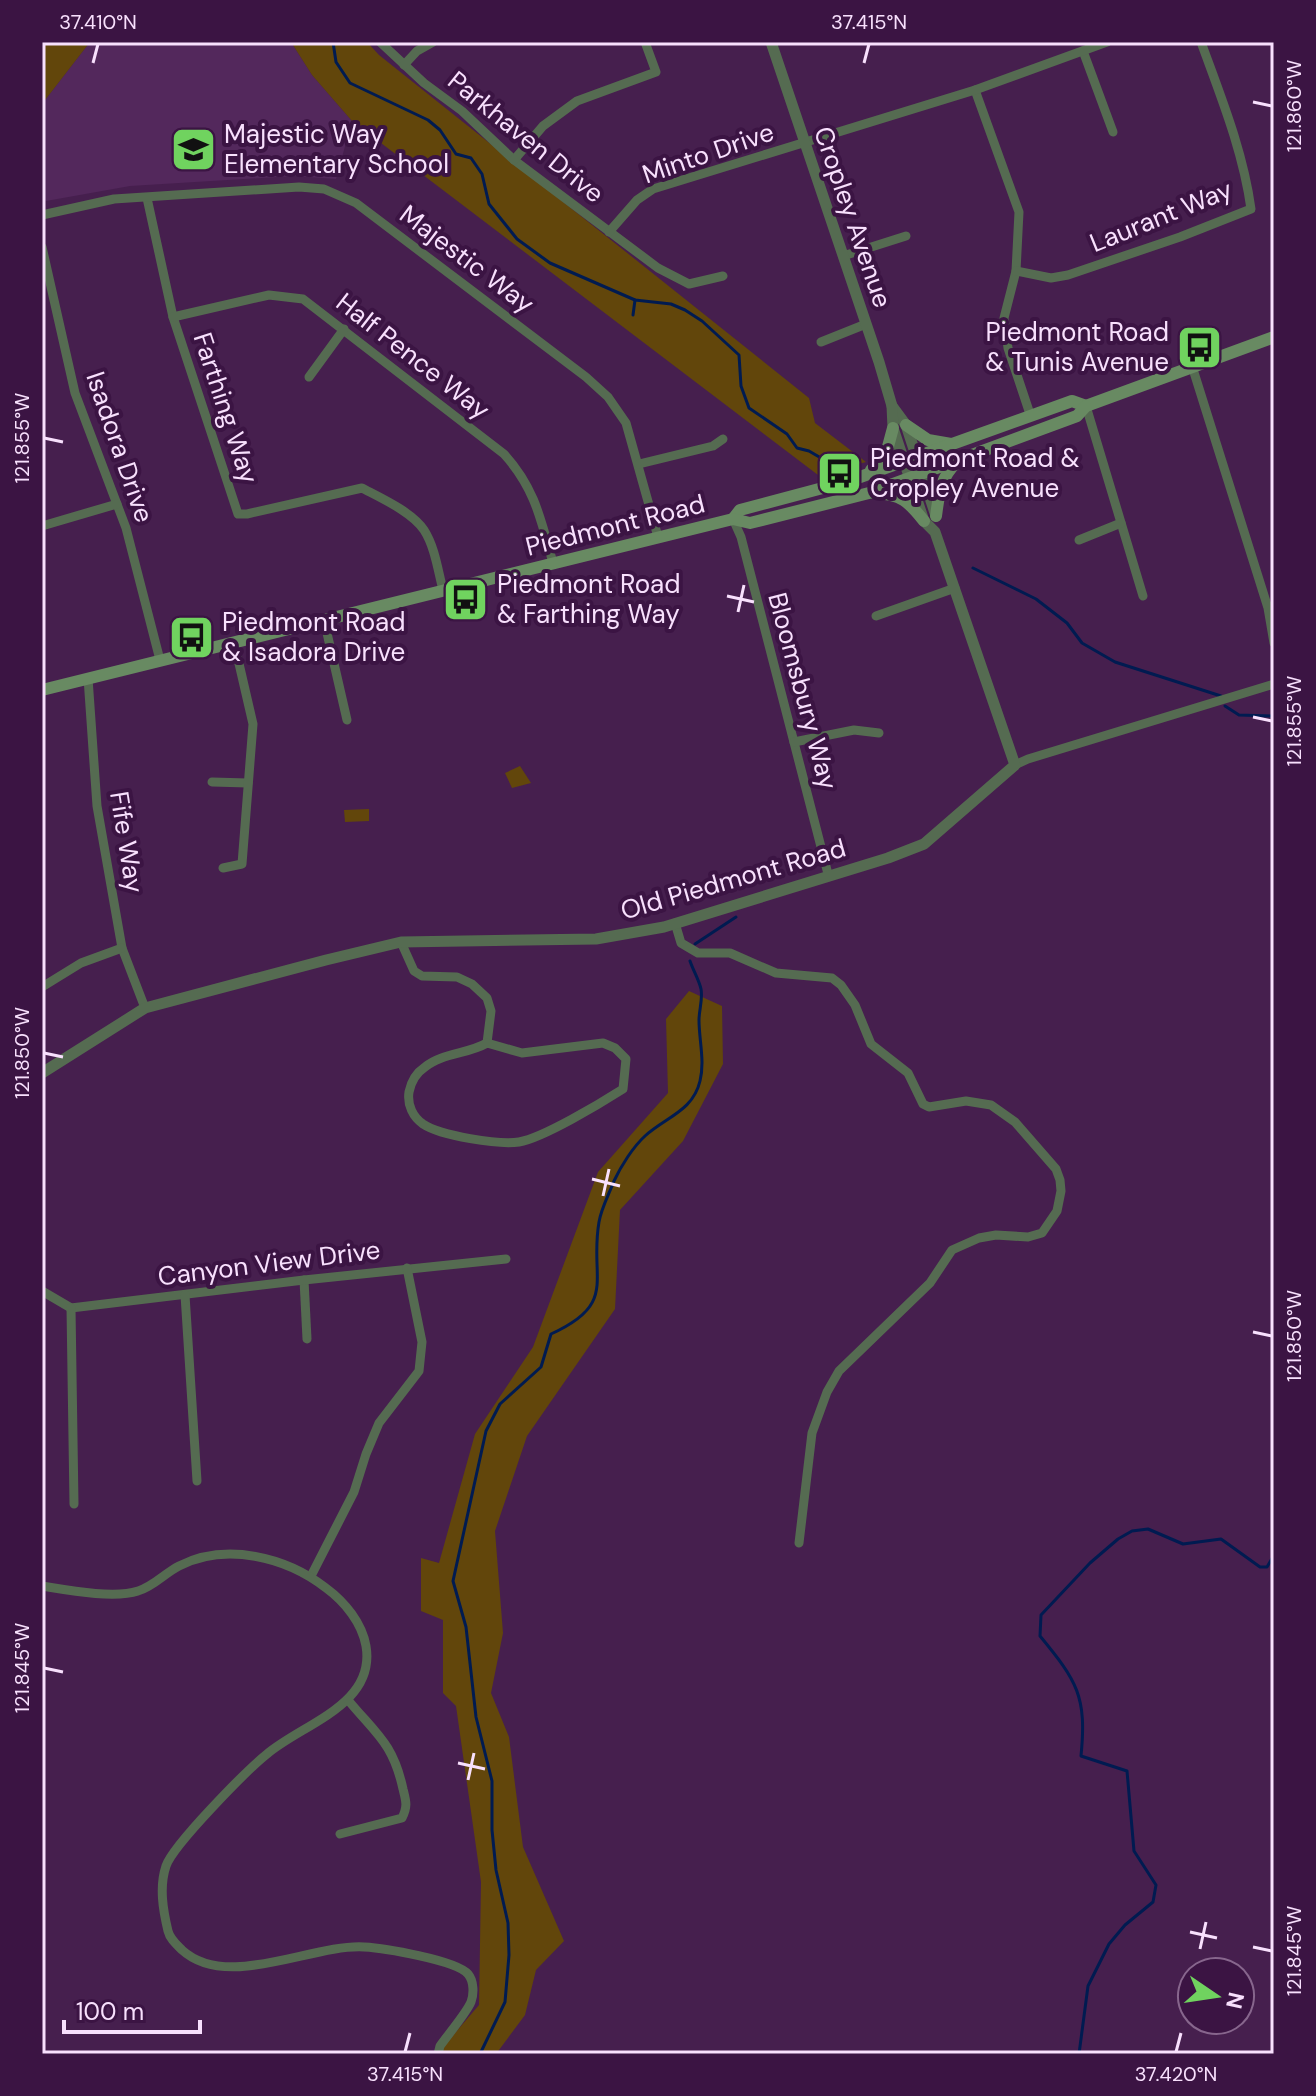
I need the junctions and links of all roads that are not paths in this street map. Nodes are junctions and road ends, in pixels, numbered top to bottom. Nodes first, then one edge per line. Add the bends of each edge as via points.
1 (380, 42) edge
2 (433, 42) edge
3 (645, 42) edge
4 (771, 42) edge
5 (1107, 42) edge
6 (1201, 42) edge
7 (1083, 51) junction
8 (404, 65) junction
9 (975, 90) junction
10 (1113, 132) dead end
11 (805, 144) junction
12 (514, 160) junction
13 (147, 198) junction
14 (42, 215) edge
15 (609, 232) junction
16 (906, 236) dead end
17 (42, 247) edge
18 (843, 256) junction
19 (1016, 271) junction
20 (723, 276) dead end
21 (173, 317) junction
22 (866, 324) junction
23 (344, 329) junction
24 (1274, 337) edge
25 (821, 342) dead end
26 (1192, 366) junction
27 (309, 377) dead end
28 (1086, 406) junction
29 (1030, 414) junction
30 (899, 426) junction
31 (723, 439) dead end
32 (954, 444) junction
33 (962, 457) junction
34 (911, 460) junction
35 (639, 464) junction
36 (866, 475) junction
37 (916, 475) junction
38 (869, 493) junction
39 (117, 504) junction
40 (930, 518) junction
41 (733, 519) junction
42 (1121, 523) junction
43 (42, 526) edge
44 (658, 537) junction
45 (1079, 540) dead end
46 (553, 563) junction
47 (955, 588) junction
48 (443, 590) junction
49 (1143, 596) dead end
50 (876, 616) dead end
51 (324, 620) junction
52 (234, 642) junction
53 (1274, 643) edge
54 (160, 660) junction
55 (88, 678) junction
56 (1274, 684) edge
57 (42, 690) edge
58 (347, 720) dead end
59 (879, 733) dead end
60 (794, 742) junction
61 (1015, 765) junction
62 (212, 782) dead end
63 (248, 783) junction
64 (223, 868) dead end
65 (828, 874) junction
66 (675, 923) junction
67 (401, 942) junction
68 (122, 948) junction
69 (42, 987) edge
70 (145, 1008) junction
71 (487, 1043) junction
72 (42, 1073) edge
73 (506, 1259) dead end
74 (407, 1268) junction
75 (304, 1280) junction
76 (42, 1291) edge
77 (185, 1295) junction
78 (71, 1308) junction
79 (307, 1339) dead end
80 (197, 1481) dead end
81 (74, 1504) dead end
82 (799, 1543) dead end
83 (311, 1576) junction
84 (42, 1586) edge
85 (348, 1700) junction
86 (340, 1834) dead end
87 (438, 2054) edge

1 - 8 street, Parkhaven Drive
2 - 8 street
3 - 12 street via 656,72 577,101 543,126
4 - 11 street, Cropley Avenue
5 - 7 street, Minto Drive
6 - 19 street, Laurant Way via 1234,134 1251,209 1068,275 1051,278
7 - 9 street, Minto Drive
7 - 10 street
8 - 12 street, Parkhaven Drive
9 - 11 street, Minto Drive
9 - 19 street via 1019,212
11 - 15 street, Minto Drive via 653,189
11 - 18 street, Cropley Avenue
12 - 15 street, Parkhaven Drive
13 - 14 street, Majestic Way via 114,199
13 - 21 street, Farthing Way
13 - 35 street, Majestic Way via 299,187 324,189 356,203 608,397 626,423
15 - 20 street, Parkhaven Drive via 679,281 689,284
16 - 18 street
17 - 39 street, Isadora Drive via 75,393
18 - 22 street, Cropley Avenue
19 - 29 street via 1004,318
21 - 23 street, Half Pence Way via 269,295 303,299
21 - 48 street, Farthing Way via 238,514 362,488 393,504 423,529
22 - 25 street
22 - 30 street, Cropley Avenue
23 - 27 street
23 - 46 street, Half Pence Way via 504,454 522,474
24 - 26 main road, Piedmont Road
26 - 28 main road, Piedmont Road
26 - 53 street via 1268,608
28 - 29 main road, Piedmont Road via 1072,401
28 - 33 main road, Piedmont Road via 1077,416
28 - 42 street
29 - 32 main road, Piedmont Road
30 - 32 main road via 928,440
30 - 34 street, Cropley Avenue
30 - 36 main road via 886,454
31 - 35 street
32 - 34 main road, Piedmont Road
33 - 37 main road, Piedmont Road
33 - 40 main road via 943,480
34 - 36 main road, Piedmont Road
34 - 37 street, Cropley Avenue
35 - 44 street, Majestic Way
36 - 41 main road, Piedmont Road via 740,510
37 - 38 main road, Piedmont Road
37 - 40 street, Cropley Avenue
38 - 40 main road via 907,500
38 - 41 main road, Piedmont Road via 750,523
39 - 43 street
39 - 54 street, Isadora Drive
40 - 47 street, Cropley Avenue
41 - 44 main road, Piedmont Road
41 - 60 street, Bloomsbury Way
42 - 45 street
42 - 49 street
44 - 46 main road, Piedmont Road
46 - 48 main road, Piedmont Road
47 - 50 street
47 - 61 street, Cropley Avenue
48 - 51 main road, Piedmont Road
51 - 52 main road, Piedmont Road
51 - 58 street
52 - 54 main road, Piedmont Road
52 - 63 street via 253,724
54 - 55 main road, Piedmont Road
55 - 57 main road, Piedmont Road
55 - 68 street, Fife Way via 97,806
56 - 61 street, Old Piedmont Road
59 - 60 street via 854,730
60 - 65 street, Bloomsbury Way
61 - 65 street, Old Piedmont Road via 924,844
62 - 63 street
63 - 64 street via 242,864
65 - 66 street, Old Piedmont Road
66 - 67 street, Old Piedmont Road via 596,939
66 - 82 street via 681,943 698,953 730,953 776,973 832,978 855,1005 871,1044 908,1073 923,1104 991,1105 1015,1122 1060,1180 1057,1211 1049,1227 1028,1237 979,1238 952,1250 930,1283 839,1371 812,1433
67 - 70 street, Old Piedmont Road
67 - 71 street via 414,971 457,977 487,998
68 - 69 street via 81,963
68 - 70 street, Fife Way
70 - 72 street, Old Piedmont Road
71 - 71 street via 522,1053 603,1043 626,1059 623,1089 534,1138 517,1142 475,1140 425,1125 409,1104 413,1078 426,1065
73 - 74 street, Canyon View Drive
74 - 75 street, Canyon View Drive
74 - 83 street via 422,1342 419,1371 379,1423 354,1492
75 - 77 street, Canyon View Drive
75 - 79 street
76 - 78 street
77 - 78 street, Canyon View Drive
77 - 80 street
78 - 81 street
83 - 84 street via 233,1553 178,1566 139,1591 117,1594
83 - 85 street via 344,1604 366,1642 365,1673
85 - 86 street via 398,1763 407,1807 402,1818
85 - 87 street via 267,1754 181,1842 167,1864 162,1889 169,1936 186,1953 229,1967 363,1947 449,1962 468,1974 471,2004

